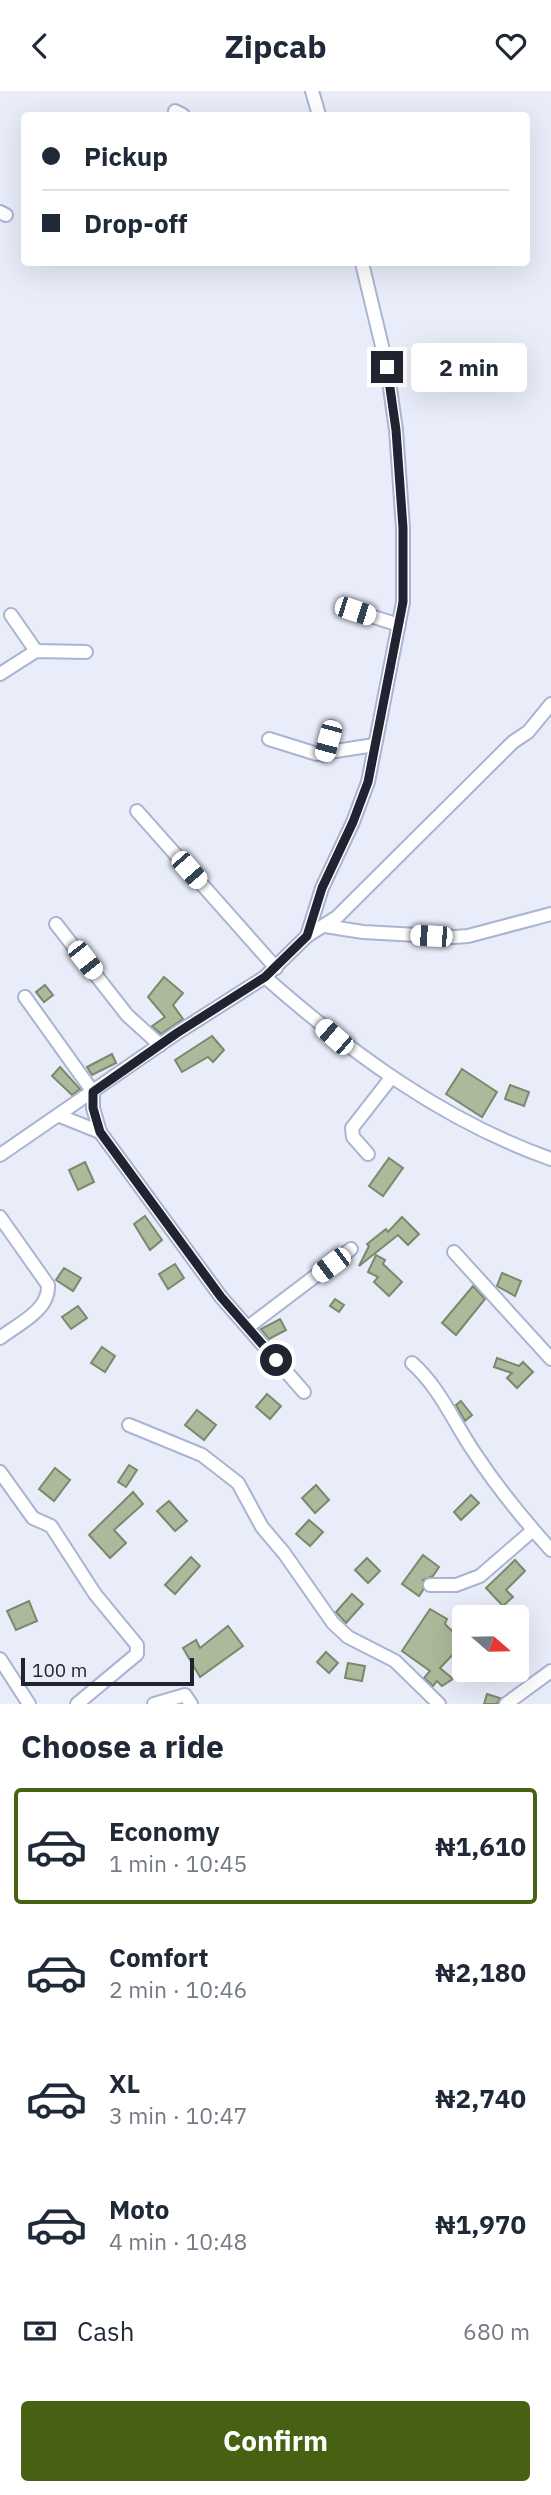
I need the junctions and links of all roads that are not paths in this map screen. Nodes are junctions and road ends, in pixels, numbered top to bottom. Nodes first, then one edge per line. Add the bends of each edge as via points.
1 (312, 91) edge
2 (319, 112) edge
3 (363, 266) edge
4 (355, 611) dead end
5 (11, 615) dead end
6 (399, 625) junction
7 (36, 651) junction
8 (86, 652) dead end
9 (0, 674) edge
10 (551, 704) edge
11 (331, 727) dead end
12 (269, 739) dead end
13 (374, 745) junction
14 (324, 755) junction
15 (137, 811) dead end
16 (551, 913) edge
17 (56, 924) dead end
18 (326, 926) junction
19 (307, 936) junction
20 (271, 973) junction
21 (25, 997) dead end
22 (160, 1045) junction
23 (391, 1078) junction
24 (93, 1092) junction
25 (60, 1116) junction
26 (100, 1132) junction
27 (368, 1154) dead end
28 (0, 1155) edge
29 (551, 1159) edge
30 (0, 1217) edge
31 (351, 1249) dead end
32 (454, 1252) dead end
33 (248, 1327) junction
34 (0, 1338) edge
35 (551, 1359) edge
36 (412, 1363) dead end
37 (304, 1392) dead end
38 (129, 1425) dead end
39 (0, 1472) edge
40 (532, 1531) junction
41 (551, 1550) edge
42 (430, 1585) dead end
43 (0, 1659) edge
44 (551, 1671) edge
45 (29, 1704) edge
46 (77, 1704) edge
47 (154, 1704) edge
48 (191, 1704) edge
49 (439, 1704) edge
50 (506, 1704) edge

1 - 2 street
3 - 6 street via 387,367 396,430 405,579
4 - 6 street
5 - 7 street
6 - 13 street
7 - 8 street
7 - 9 street
10 - 18 street
11 - 14 street
12 - 14 street
13 - 14 street
13 - 19 street via 364,792 322,888
15 - 20 street
16 - 18 street via 454,937
17 - 22 street via 138,1027
18 - 19 street
19 - 20 street
20 - 22 street
20 - 23 street via 334,1037
21 - 24 street
22 - 24 street
23 - 27 street via 352,1128 353,1137
23 - 29 street via 482,1130
24 - 25 street
24 - 26 street
25 - 26 street
25 - 28 street
26 - 33 street
30 - 34 street via 48,1285 42,1306
31 - 33 street
32 - 35 street
33 - 37 street
36 - 40 street via 436,1388 474,1452
38 - 49 street via 201,1454 238,1483 262,1527 333,1623 348,1637 395,1661
39 - 46 street via 33,1518 51,1526 95,1594 137,1645 137,1654 129,1663
40 - 41 street
40 - 42 street via 468,1583
43 - 45 street
44 - 50 street
47 - 48 street via 185,1695

